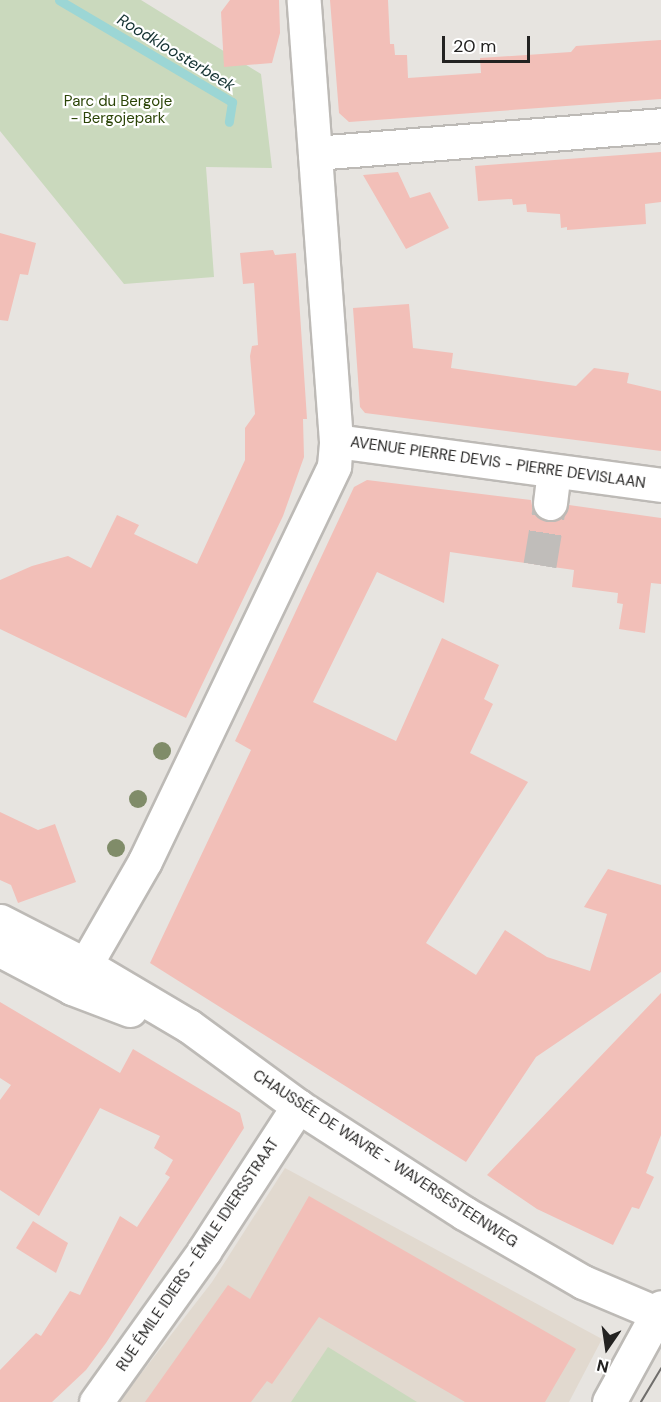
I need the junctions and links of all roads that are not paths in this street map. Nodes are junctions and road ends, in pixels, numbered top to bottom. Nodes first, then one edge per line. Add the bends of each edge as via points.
1 (304, 0) edge
2 (661, 125) edge
3 (315, 153) junction
4 (336, 441) junction
5 (554, 471) junction
6 (661, 484) edge
7 (550, 503) tunnel mouth
8 (0, 921) edge
9 (0, 950) edge
10 (78, 976) junction
11 (298, 1106) junction
12 (660, 1312) edge
13 (96, 1402) edge
14 (609, 1402) edge

1 - 3 street
2 - 3 street
3 - 4 street
4 - 5 street, AVENUE PIERRE DEVIS - PIERRE DEVISLAAN
4 - 10 street via 334,466 146,861
5 - 6 street, AVENUE PIERRE DEVIS - PIERRE DEVISLAAN
5 - 7 street
8 - 10 street, CHAUSSÉE DE WAVRE - WAVERSESTEENWEG
9 - 10 street, CHAUSSÉE DE WAVRE - WAVERSESTEENWEG
10 - 11 street, CHAUSSÉE DE WAVRE - WAVERSESTEENWEG via 189,1026
11 - 12 street, CHAUSSÉE DE WAVRE - WAVERSESTEENWEG via 583,1282
11 - 13 street, RUE ÉMILE IDIERS - ÉMILE IDIERSSTRAAT via 204,1251
12 - 14 street

